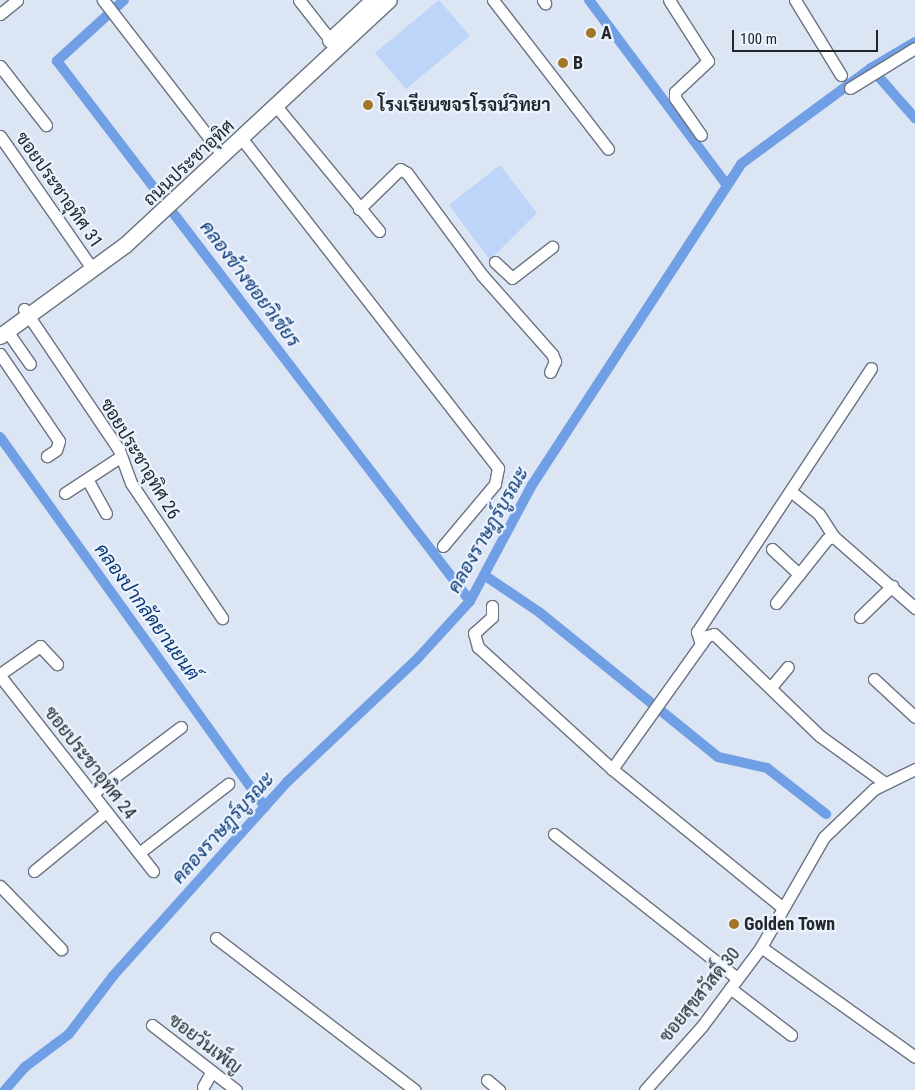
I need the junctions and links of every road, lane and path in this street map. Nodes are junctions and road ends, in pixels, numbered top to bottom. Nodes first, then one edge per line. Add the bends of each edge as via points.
1 (17, 0) edge
2 (298, 0) edge
3 (373, 0) edge
4 (389, 0) edge
5 (493, 0) edge
6 (669, 0) edge
7 (795, 0) edge
8 (108, 7) edge
9 (0, 14) edge
10 (333, 44) junction
11 (915, 49) edge
12 (0, 66) edge
13 (840, 72) dead end
14 (850, 88) dead end
15 (276, 106) junction
16 (46, 125) dead end
17 (701, 135) dead end
18 (0, 136) edge
19 (242, 139) junction
20 (608, 149) dead end
21 (221, 153) junction
22 (165, 205) junction
23 (359, 208) junction
24 (379, 231) dead end
25 (552, 247) dead end
26 (495, 262) dead end
27 (89, 264) junction
28 (26, 313) junction
29 (2, 331) edge
30 (0, 354) edge
31 (30, 364) dead end
32 (871, 368) dead end
33 (550, 372) dead end
34 (47, 456) dead end
35 (120, 458) junction
36 (87, 479) junction
37 (65, 493) dead end
38 (793, 493) junction
39 (106, 513) dead end
40 (834, 536) junction
41 (443, 546) dead end
42 (772, 549) dead end
43 (799, 574) junction
44 (892, 586) junction
45 (776, 603) dead end
46 (492, 606) dead end
47 (915, 608) edge
48 (860, 617) dead end
49 (222, 618) dead end
50 (702, 644) junction
51 (57, 664) dead end
52 (788, 667) dead end
53 (0, 675) edge
54 (874, 680) dead end
55 (771, 687) junction
56 (915, 717) edge
57 (181, 727) dead end
58 (915, 769) edge
59 (612, 770) junction
60 (884, 783) junction
61 (228, 784) dead end
62 (93, 794) junction
63 (106, 812) junction
64 (554, 834) dead end
65 (139, 853) junction
66 (34, 871) dead end
67 (153, 871) dead end
68 (0, 886) edge
69 (783, 908) junction
70 (216, 938) dead end
71 (761, 947) junction
72 (61, 949) dead end
73 (737, 978) junction
74 (730, 988) junction
75 (152, 1025) dead end
76 (792, 1035) dead end
77 (915, 1056) edge
78 (212, 1071) junction
79 (487, 1080) dead end
80 (203, 1087) dead end
81 (236, 1090) edge
82 (416, 1090) edge
83 (499, 1090) edge
84 (645, 1090) edge

1 - 9 street
2 - 10 street
3 - 10 main road, ถนนประชาอุทิศ
4 - 10 main road, ถนนประชาอุทิศ
5 - 20 street
6 - 17 street via 708,61 675,92 675,98
7 - 13 street
8 - 21 street
10 - 15 main road, ถนนประชาอุทิศ
10 - 21 main road, ถนนประชาอุทิศ
11 - 14 street
12 - 16 street
15 - 19 main road, ถนนประชาอุทิศ
15 - 23 street
18 - 27 street, ซอยประชาอุทิศ 31
19 - 21 main road, ถนนประชาอุทิศ
19 - 41 street via 498,468 495,484
21 - 22 main road, ถนนประชาอุทิศ
22 - 27 main road, ถนนประชาอุทิศ
22 - 28 main road, ถนนประชาอุทิศ
23 - 24 street
23 - 33 street via 400,169 407,173 482,275 552,354 555,361
25 - 26 street via 512,278
27 - 28 main road, ถนนประชาอุทิศ
28 - 29 main road, ถนนประชาอุทิศ
28 - 35 street, ซอยประชาอุทิศ 26
29 - 31 street
30 - 34 street via 59,441 56,450
32 - 38 street
35 - 36 street
35 - 49 street, ซอยประชาอุทิศ 26 via 131,483
36 - 37 street
36 - 39 street
38 - 40 street via 819,514
38 - 50 street via 697,632
40 - 43 street via 827,539
40 - 44 street
42 - 43 street
43 - 45 street
44 - 47 street
44 - 48 street
46 - 59 street via 492,617 474,633 478,647
50 - 55 street via 707,636 722,638
50 - 59 street
51 - 53 street via 40,646
52 - 55 street
53 - 62 street, ซอยประชาอุทิศ 24
54 - 56 street
55 - 60 street via 820,736
57 - 62 street
58 - 60 street, ซอยสุขสวัสดิ์ 30
59 - 69 street
60 - 69 street, ซอยสุขสวัสดิ์ 30 via 852,806 824,837
61 - 65 street
62 - 63 street, ซอยประชาอุทิศ 24
63 - 65 street, ซอยประชาอุทิศ 24
63 - 66 street
64 - 73 street
65 - 67 street, ซอยประชาอุทิศ 24
68 - 72 street
69 - 71 street, ซอยสุขสวัสดิ์ 30
70 - 82 street
71 - 73 street, ซอยสุขสวัสดิ์ 30
71 - 77 street
73 - 74 street, ซอยสุขสวัสดิ์ 30
74 - 76 street
74 - 84 street, ซอยสุขสวัสดิ์ 30
75 - 78 street, ซอยวันเพ็ญ
78 - 80 street
78 - 81 street, ซอยวันเพ็ญ
79 - 83 street

